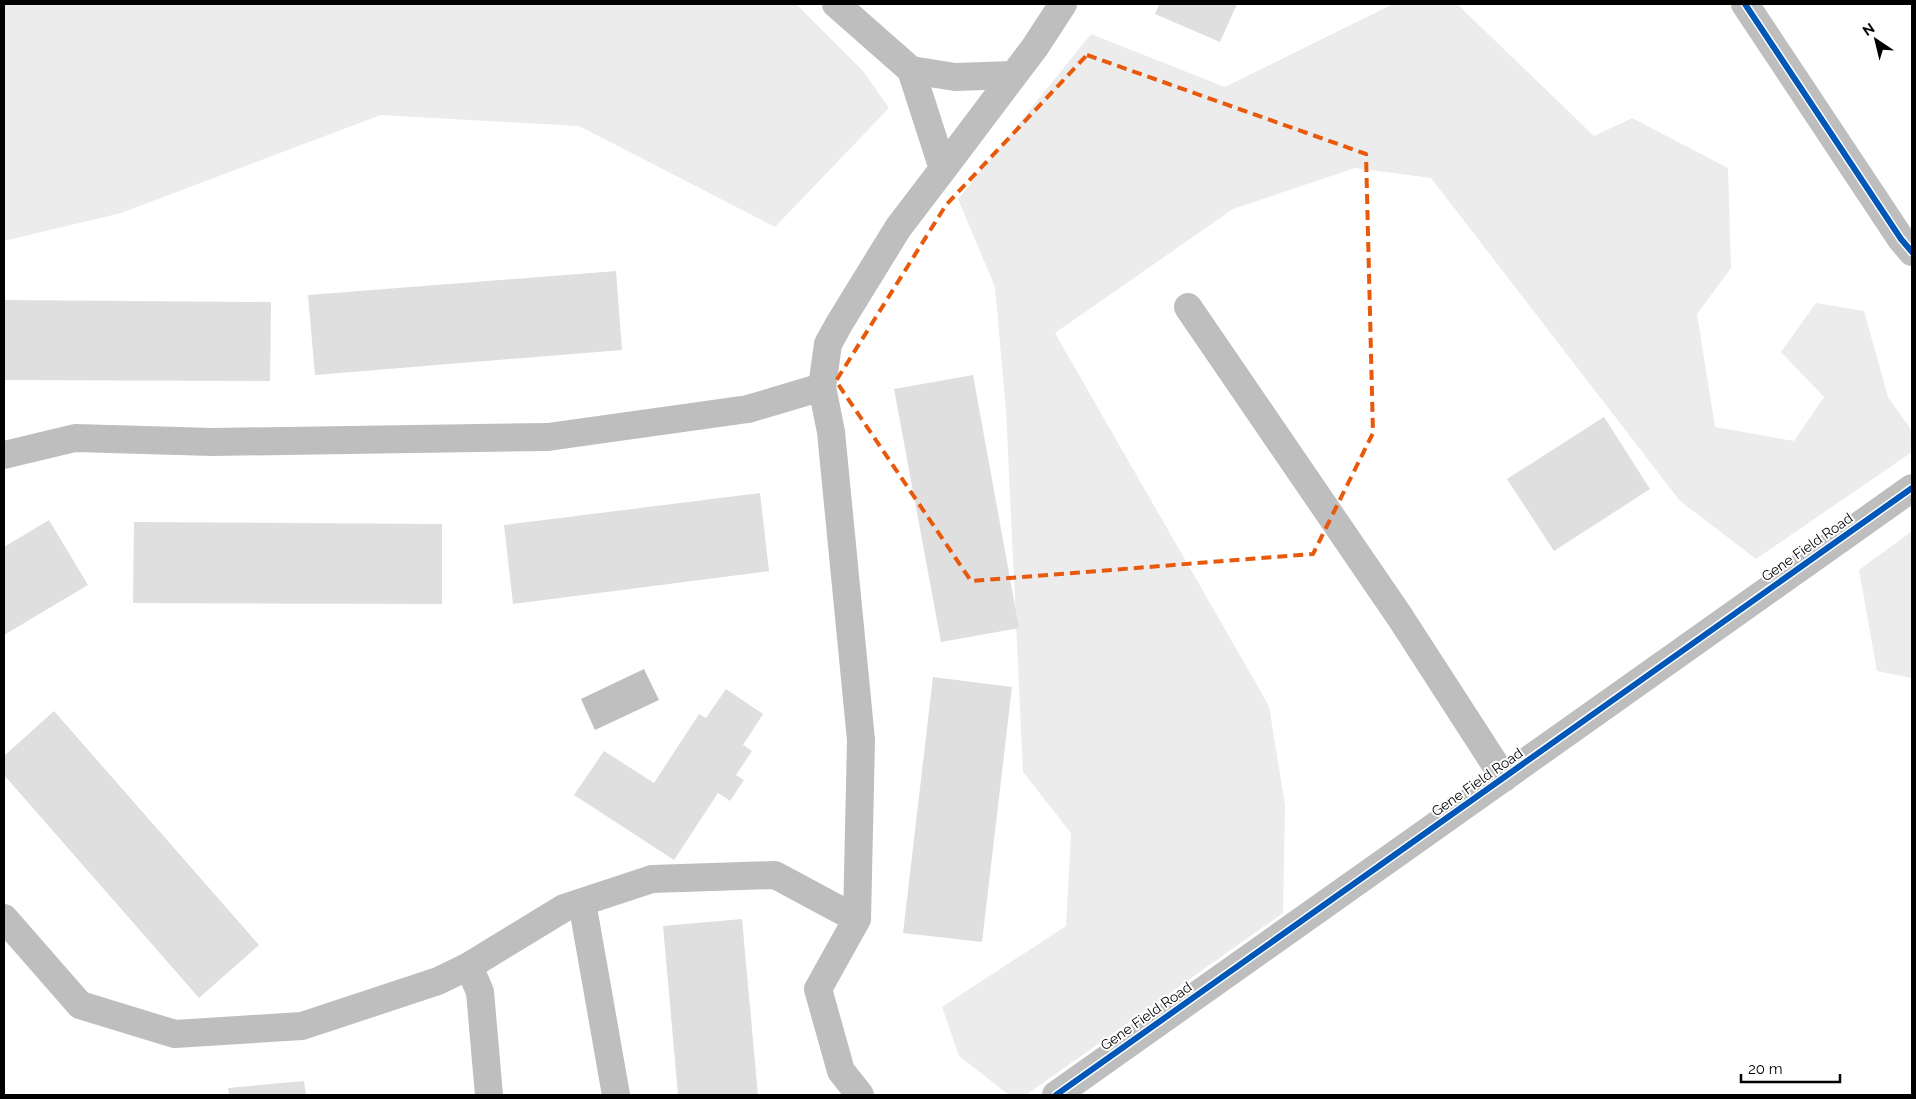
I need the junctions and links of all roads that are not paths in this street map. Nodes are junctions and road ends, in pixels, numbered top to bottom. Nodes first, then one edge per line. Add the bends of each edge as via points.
1 (836, 4) edge
2 (1064, 4) edge
3 (1745, 4) edge
4 (911, 70) junction
5 (1014, 75) junction
6 (943, 169) junction
7 (1912, 252) edge
8 (1188, 307) dead end
9 (822, 387) junction
10 (4, 455) edge
11 (1912, 488) edge
12 (1504, 778) junction
13 (582, 902) junction
14 (4, 918) edge
15 (857, 919) junction
16 (469, 966) junction
17 (489, 1095) edge
18 (616, 1095) edge
19 (860, 1095) edge
20 (1056, 1095) edge

1 - 4 street
2 - 5 street
3 - 7 street
4 - 5 street via 956,77
4 - 6 street
5 - 6 street
6 - 9 street via 898,228 839,324 828,344
8 - 12 street via 1400,617
9 - 10 street via 748,409 548,437 213,442 74,438
9 - 15 street via 831,432 861,740
11 - 12 street, Gene Field Road
12 - 20 street, Gene Field Road
13 - 15 street via 652,879 775,875
13 - 16 street via 564,908
13 - 18 street
14 - 16 street via 80,1006 175,1034 302,1026 438,981
15 - 19 street via 818,988 841,1071
16 - 17 street via 480,992

